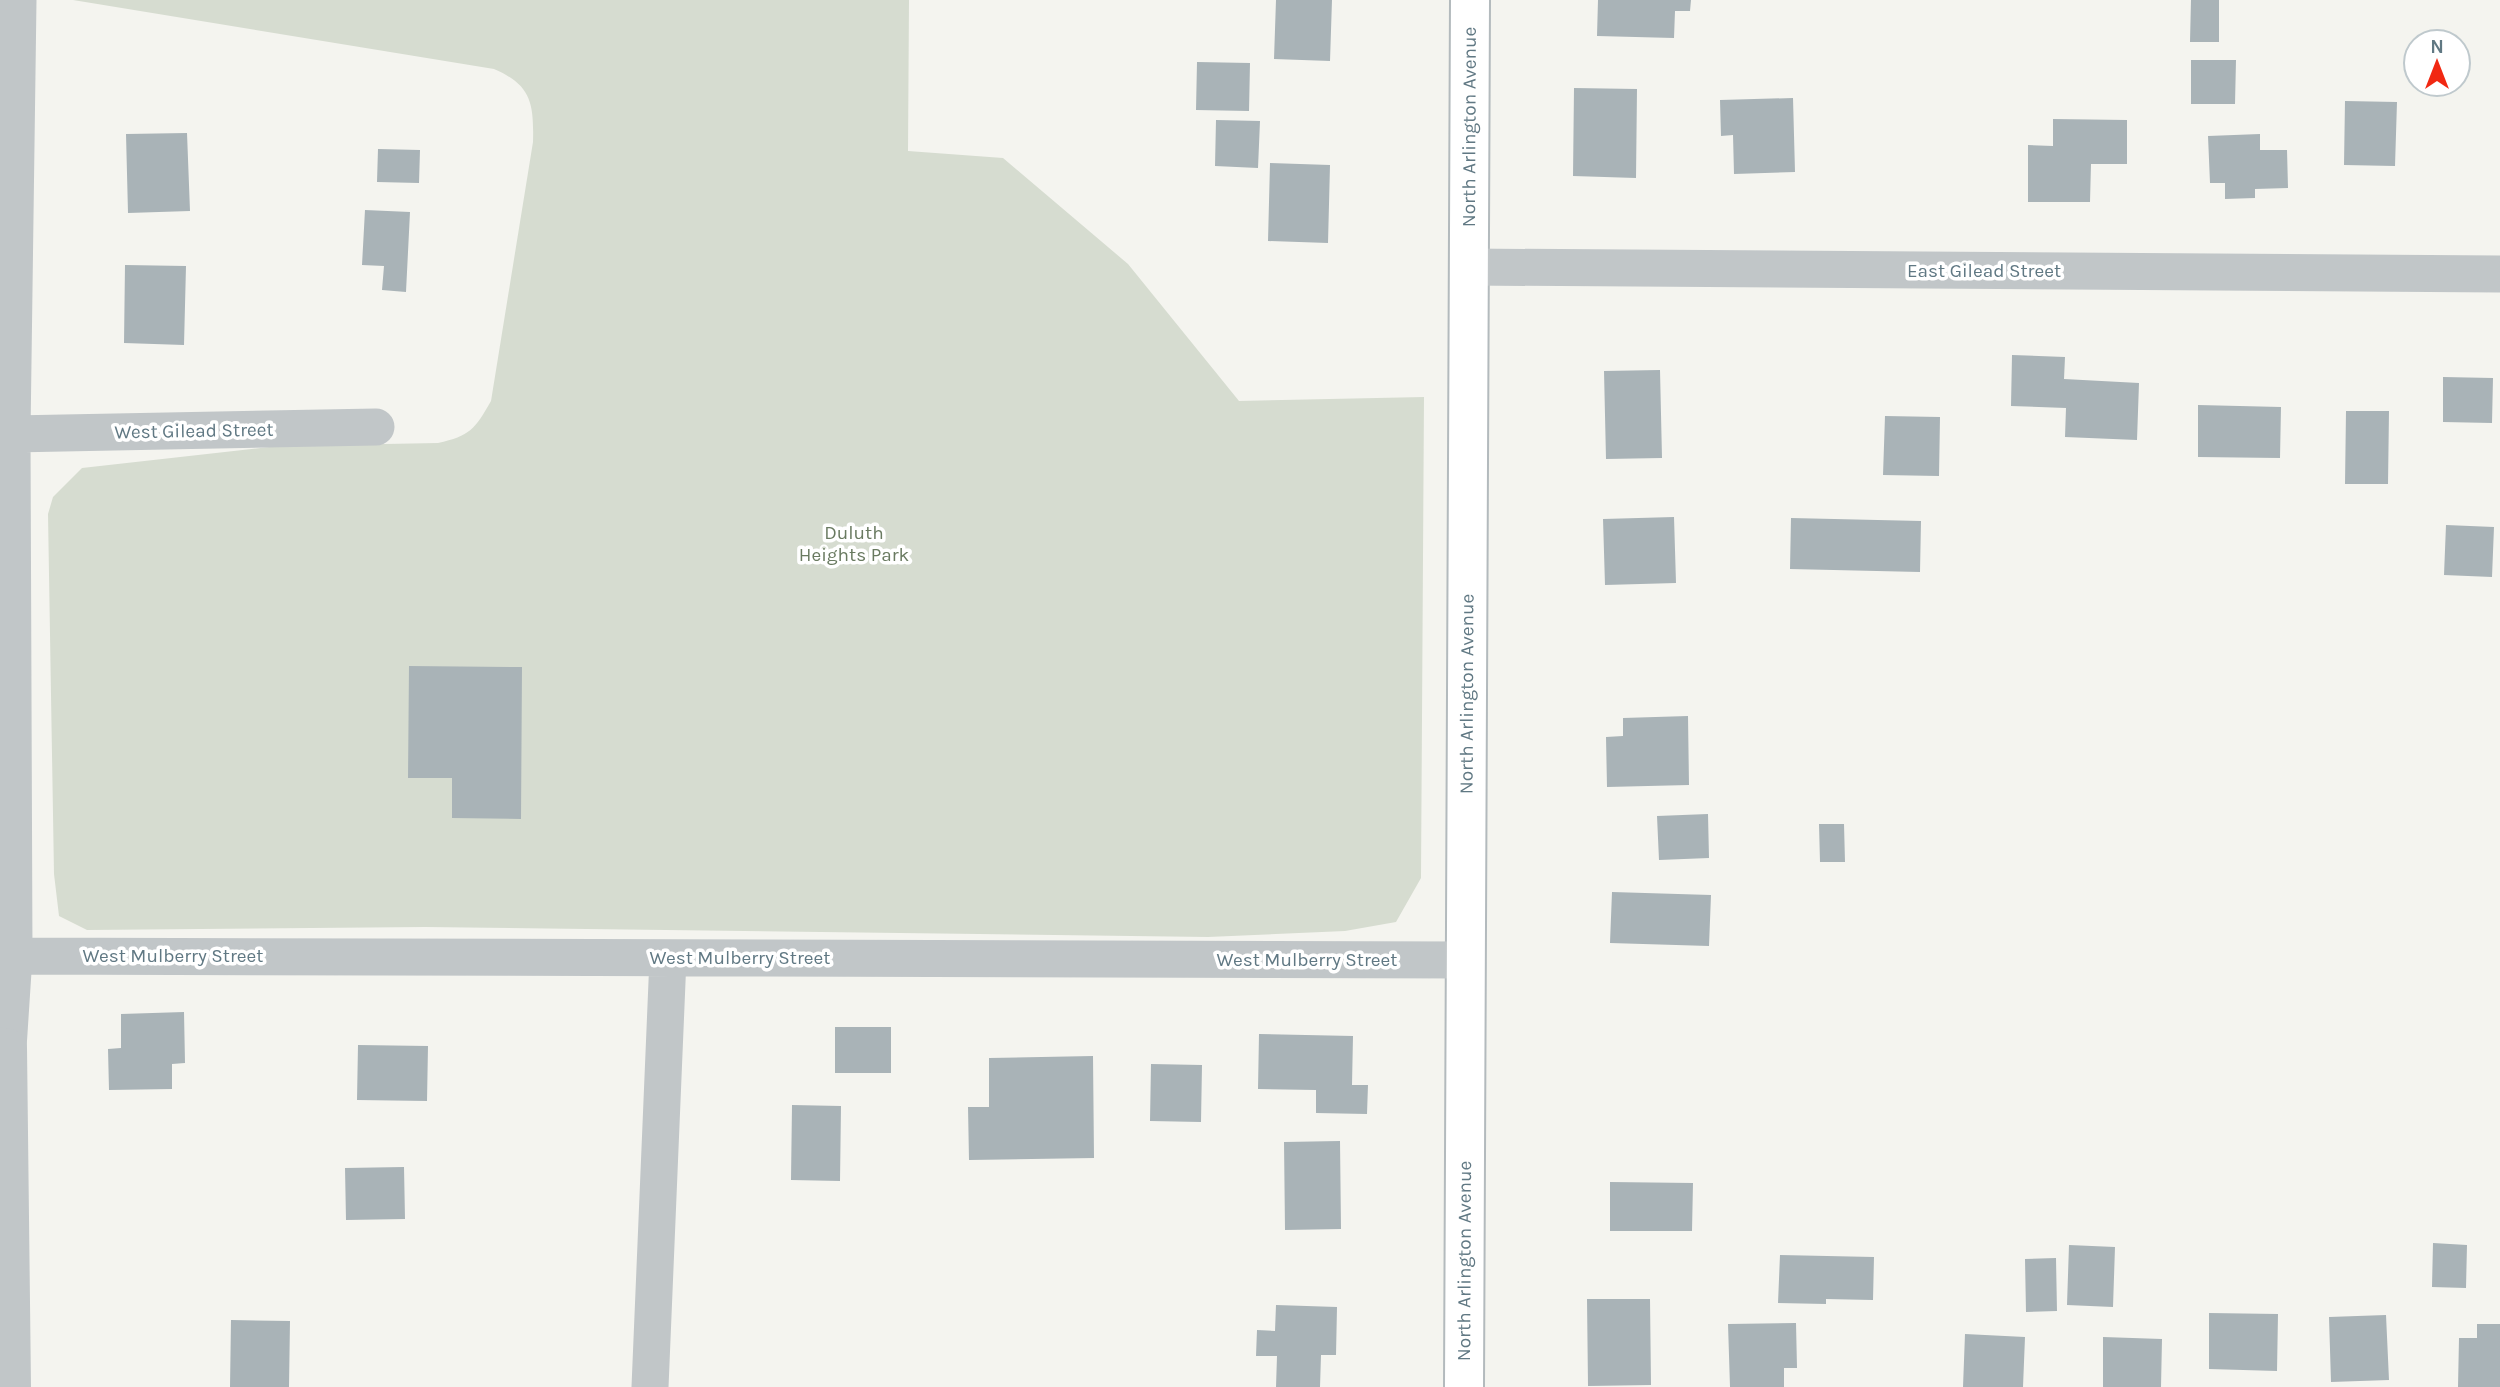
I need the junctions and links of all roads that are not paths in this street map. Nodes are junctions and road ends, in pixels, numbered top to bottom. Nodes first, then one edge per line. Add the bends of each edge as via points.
1 (18, 0) edge
2 (1469, 0) edge
3 (1469, 267) junction
4 (2500, 274) edge
5 (376, 427) dead end
6 (12, 434) junction
7 (14, 956) junction
8 (668, 958) junction
9 (1465, 960) junction
10 (4, 1047) edge
11 (12, 1387) edge
12 (650, 1387) edge
13 (1464, 1387) edge

1 - 6 street
2 - 3 main road, North Arlington Avenue
3 - 4 street, East Gilead Street
3 - 9 main road, North Arlington Avenue
5 - 6 street, West Gilead Street
6 - 7 street
7 - 8 street, West Mulberry Street
7 - 10 street
8 - 9 street, West Mulberry Street
8 - 12 street
9 - 13 main road, North Arlington Avenue
10 - 11 street

